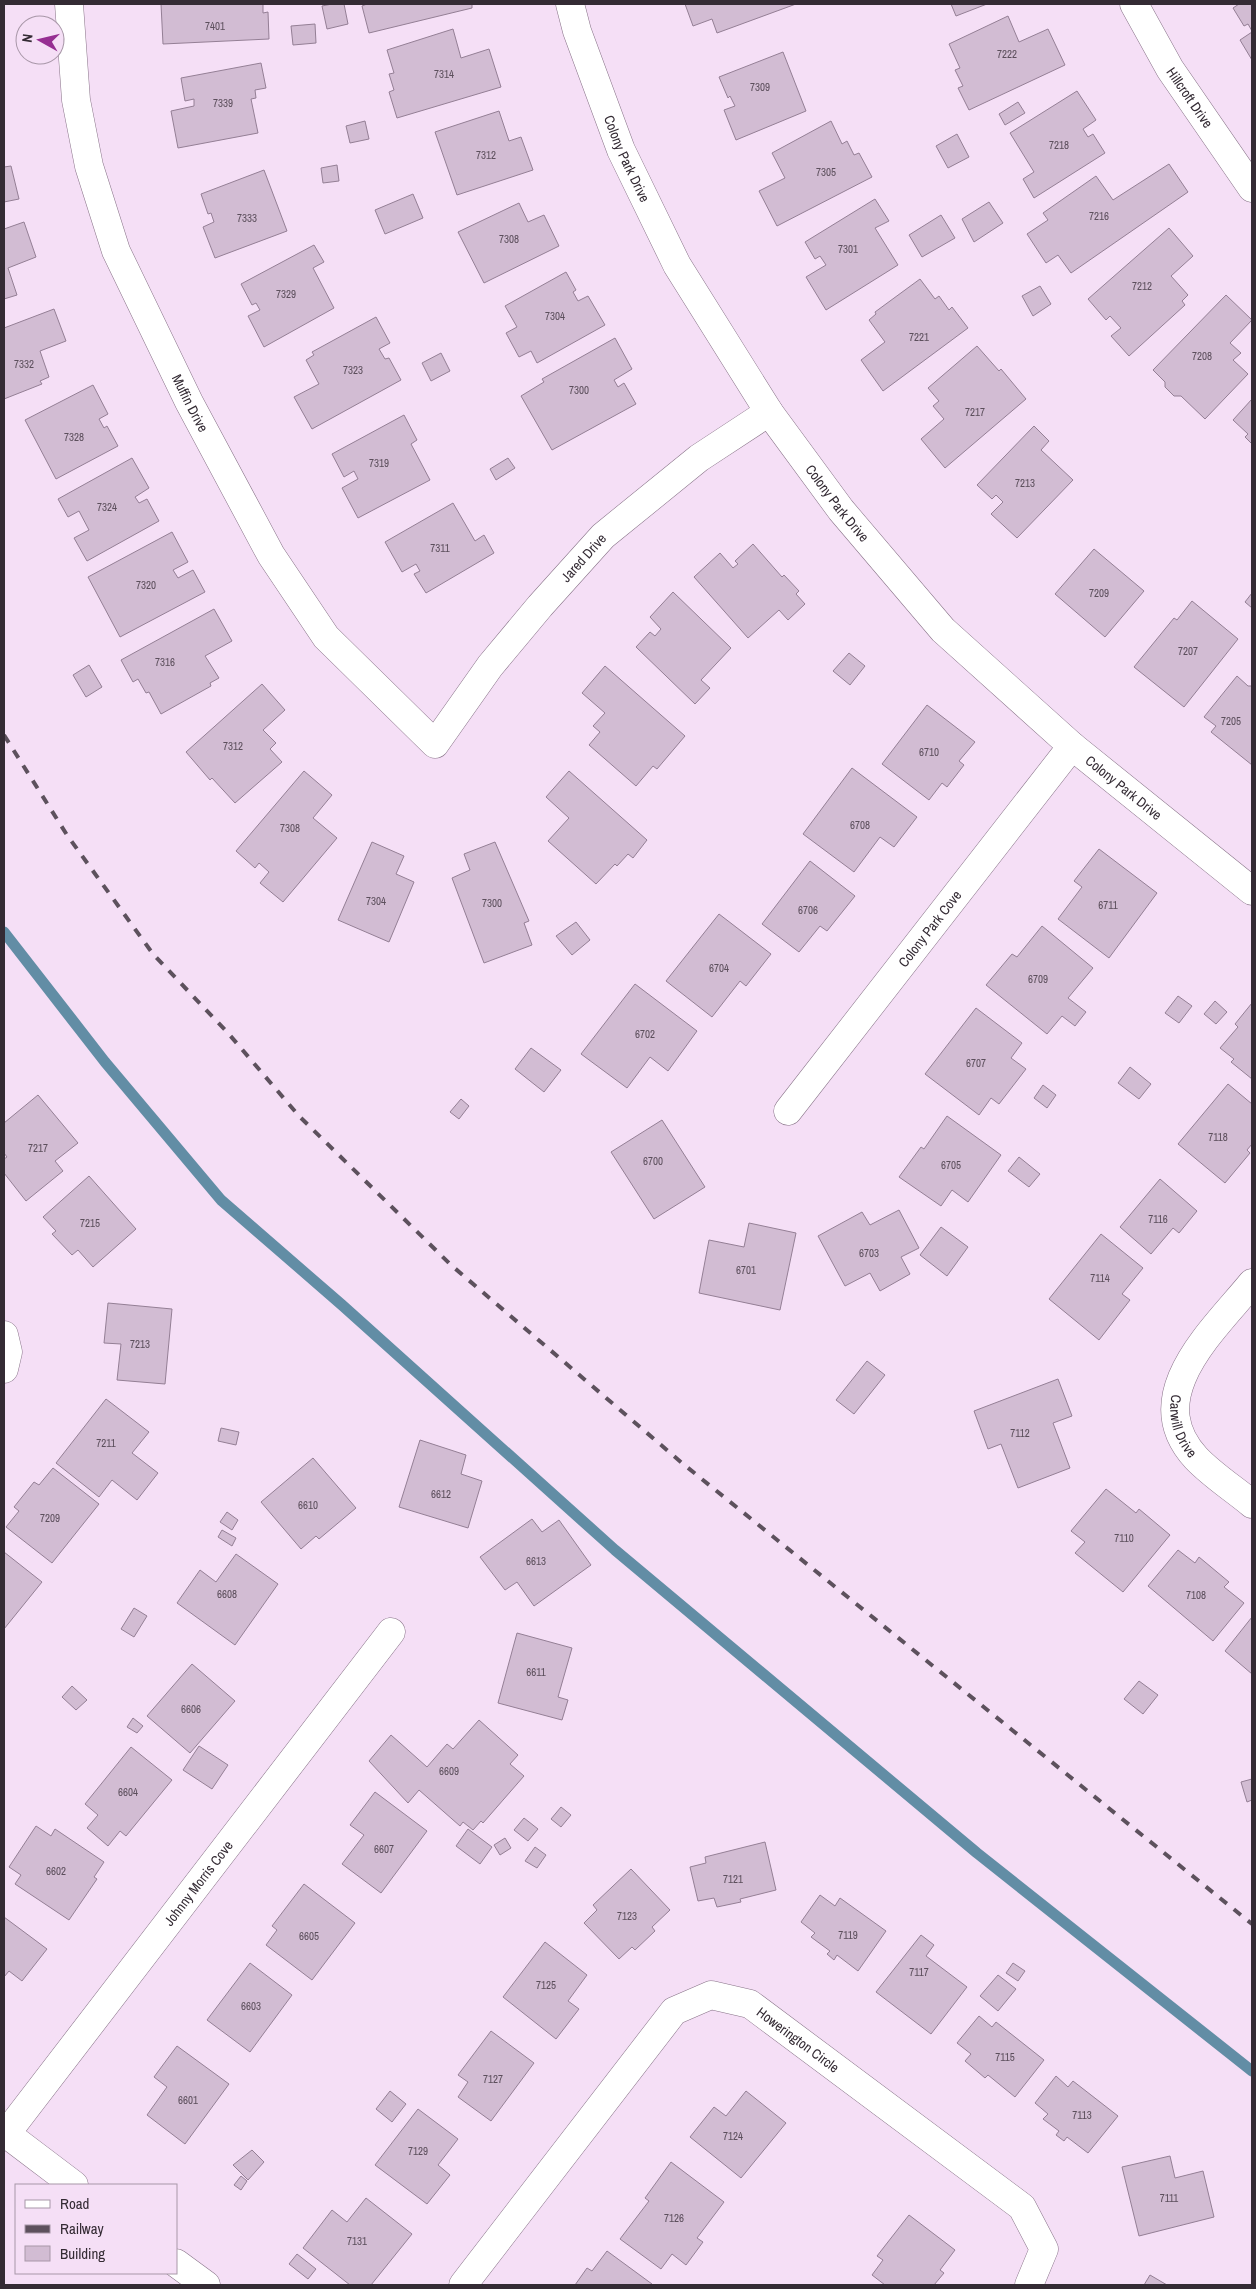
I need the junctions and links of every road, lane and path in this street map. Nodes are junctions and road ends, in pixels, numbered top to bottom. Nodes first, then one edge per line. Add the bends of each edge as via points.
1 (69, 4) edge
2 (570, 4) edge
3 (1134, 4) edge
4 (1252, 188) edge
5 (769, 412) junction
6 (435, 744) joint
7 (1072, 746) junction
8 (1252, 891) edge
9 (788, 1111) dead end
10 (1252, 1283) edge
11 (4, 1335) edge
12 (4, 1369) edge
13 (1252, 1504) edge
14 (391, 1632) dead end
15 (5, 2133) edge
16 (73, 2184) edge
17 (178, 2264) edge
18 (206, 2285) edge
19 (463, 2285) edge
20 (1029, 2285) edge

1 - 6 street, Muffin Drive via 76,100 89,166 116,251 189,402 271,555 326,638
2 - 5 street, Colony Park Drive via 621,150 677,264
3 - 4 street, Hillcroft Drive via 1170,70
5 - 6 street, Jared Drive via 698,458 603,536 490,666
5 - 7 street, Colony Park Drive via 840,510 943,630
7 - 8 street, Colony Park Drive
7 - 9 street, Colony Park Cove
10 - 13 street, Carwill Drive via 1181,1376 1176,1395 1176,1415 1178,1430 1197,1459
11 - 12 street via 8,1352
14 - 15 street, Johnny Morris Cove
15 - 16 street
17 - 18 street
19 - 20 street, Howerington Circle via 674,2011 711,1995 750,2004 1022,2207 1044,2249

